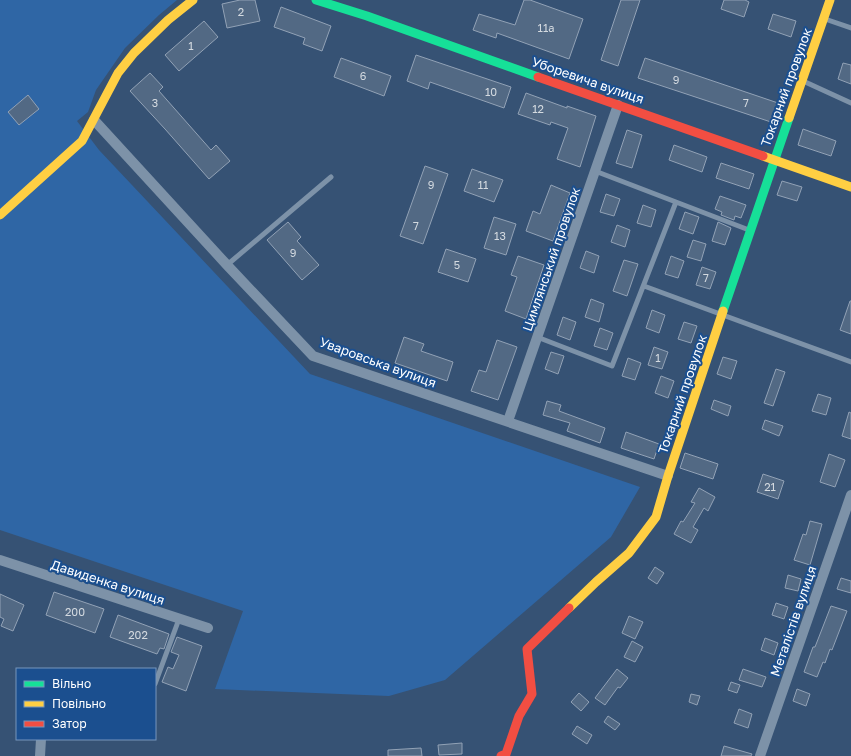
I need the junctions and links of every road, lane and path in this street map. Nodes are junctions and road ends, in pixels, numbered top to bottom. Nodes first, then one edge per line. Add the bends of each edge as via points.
1 (193, 0) edge
2 (316, 0) edge
3 (829, 0) edge
4 (824, 18) junction
5 (851, 28) edge
6 (802, 80) junction
7 (851, 103) edge
8 (618, 105) junction
9 (94, 120) junction
10 (774, 159) junction
11 (595, 171) junction
12 (331, 177) dead end
13 (851, 187) edge
14 (676, 202) junction
15 (0, 215) edge
16 (750, 230) junction
17 (227, 266) junction
18 (644, 286) junction
19 (722, 315) junction
20 (537, 336) junction
21 (851, 362) edge
22 (508, 422) junction
23 (668, 476) junction
24 (851, 495) edge
25 (0, 560) edge
26 (179, 619) junction
27 (208, 628) dead end
28 (156, 681) edge
29 (41, 740) edge
30 (504, 755) edge
31 (40, 756) edge
32 (760, 756) edge

1 - 9 street via 168,20 130,58 118,73
2 - 8 street, Уборевича вулиця
3 - 4 street, Токарний провулок
4 - 5 lane
4 - 6 street, Токарний провулок
6 - 7 lane
6 - 10 street, Токарний провулок
8 - 10 street, Уборевича вулиця
8 - 11 street, Цимлянський провулок
9 - 15 street via 82,141
9 - 17 street, Уваровська вулиця
10 - 13 street, Уборевича вулиця
10 - 16 street, Токарний провулок
11 - 14 lane
11 - 20 street, Цимлянський провулок
12 - 17 lane
14 - 16 lane
14 - 18 lane
16 - 19 street, Токарний провулок
17 - 22 street, Уваровська вулиця via 313,356
18 - 19 lane
18 - 20 lane via 612,366
19 - 21 lane
19 - 23 street, Токарний провулок
20 - 22 street, Цимлянський провулок
22 - 23 street, Уваровська вулиця
23 - 30 street, Токарний провулок via 656,516 629,552 527,649 532,694 519,716
24 - 32 street, Металістів вулиця
25 - 26 street, Давиденка вулиця
26 - 27 street, Давиденка вулиця
26 - 28 lane
29 - 31 street

